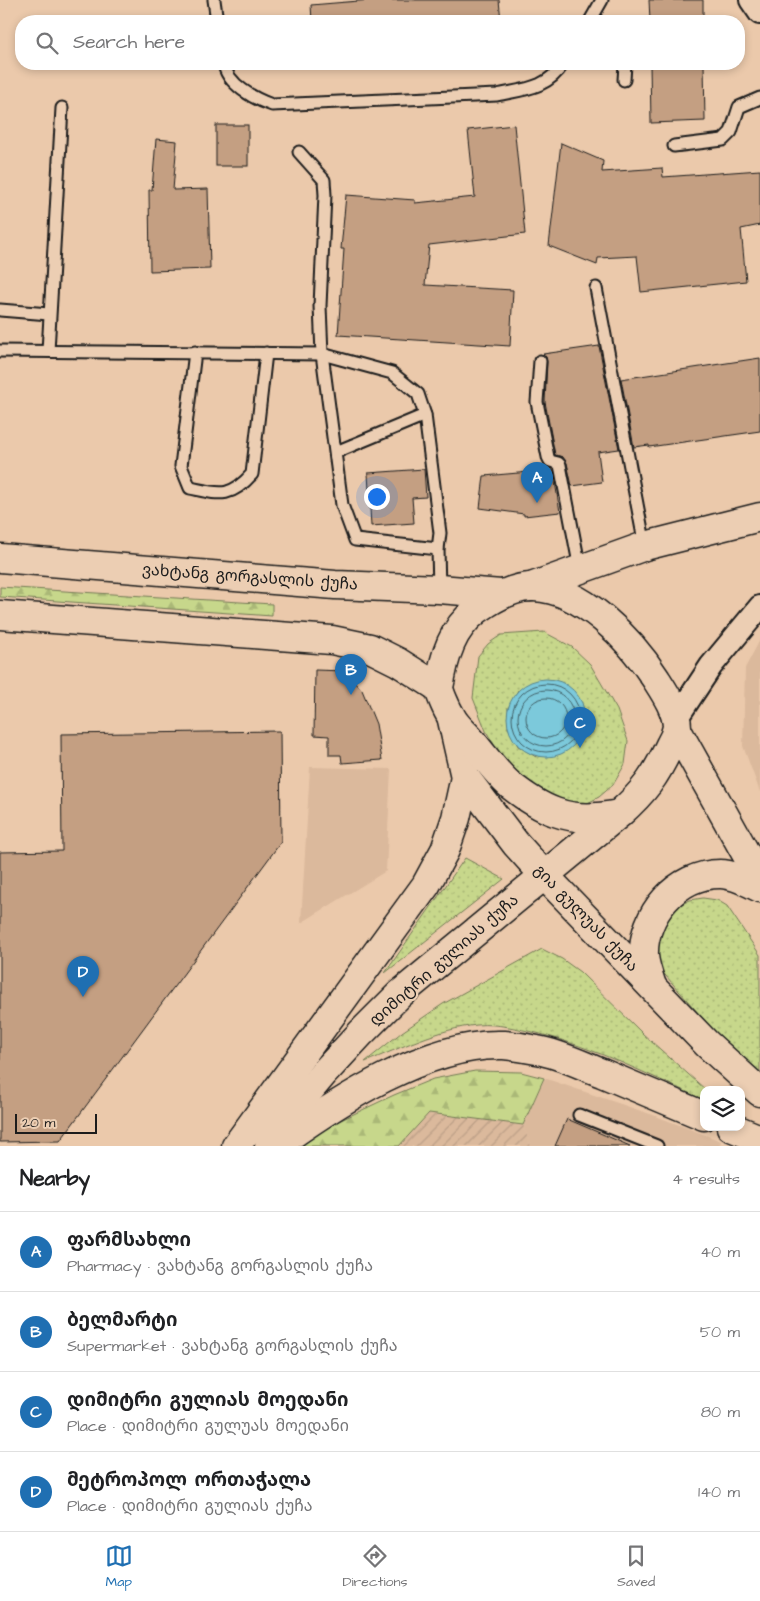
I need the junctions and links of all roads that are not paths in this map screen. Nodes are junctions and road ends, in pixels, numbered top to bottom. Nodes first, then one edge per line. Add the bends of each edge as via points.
1 (214, 0) edge
2 (602, 0) edge
3 (751, 0) edge
4 (760, 13) edge
5 (216, 15) edge
6 (594, 15) edge
7 (225, 70) edge
8 (559, 70) edge
9 (625, 70) edge
10 (624, 80) dead end
11 (760, 98) edge
12 (62, 108) dead end
13 (674, 146) dead end
14 (299, 152) dead end
15 (596, 288) dead end
16 (0, 310) edge
17 (49, 314) junction
18 (0, 351) edge
19 (48, 351) junction
20 (195, 352) junction
21 (266, 353) junction
22 (322, 354) junction
23 (540, 361) dead end
24 (426, 415) junction
25 (336, 452) junction
26 (749, 516) edge
27 (645, 546) junction
28 (438, 549) junction
29 (0, 558) edge
30 (580, 569) junction
31 (531, 587) junction
32 (439, 589) junction
33 (501, 594) junction
34 (760, 608) edge
35 (0, 614) edge
36 (439, 688) junction
37 (451, 717) junction
38 (676, 725) junction
39 (465, 777) junction
40 (619, 814) junction
41 (544, 875) junction
42 (760, 878) edge
43 (760, 888) edge
44 (652, 986) junction
45 (760, 1092) edge
46 (700, 1114) edge
47 (580, 1115) dead end
48 (236, 1146) edge
49 (269, 1146) edge
50 (276, 1146) edge
51 (658, 1146) edge

1 - 5 lane
2 - 6 lane
3 - 4 street
7 - 8 lane via 257,100 272,105 497,95 545,82
9 - 10 lane
11 - 13 lane via 739,107 731,132 723,140
12 - 17 lane
14 - 22 lane via 324,180 320,306
15 - 27 lane
16 - 17 lane
17 - 19 lane
18 - 19 lane
19 - 20 lane
20 - 21 lane
20 - 21 lane via 181,466 190,488 221,494 242,485 252,474
21 - 22 lane
22 - 24 lane via 392,373 418,394
22 - 25 lane
23 - 30 lane via 537,402 548,457 560,465
24 - 25 lane
24 - 28 lane via 440,533
25 - 28 lane via 342,505 356,540
26 - 27 main road
27 - 30 main road
28 - 32 lane
29 - 32 main road, ვახტანგ გორგასლის ქუჩა via 335,585
30 - 31 main road
31 - 33 main road
31 - 38 main road via 553,589 570,596 615,628 646,663 666,694
32 - 33 main road, ვახტანგ გორგასლის ქუჩა
33 - 36 main road via 478,608 451,640
34 - 38 street via 712,666
35 - 36 main road via 332,640 370,648
36 - 37 main road
37 - 39 main road, გია გულუას ქუჩა
37 - 40 main road via 509,783 534,802 572,817
38 - 40 main road, დიმიტრი გულიას ქუჩა via 660,769
38 - 42 main road
39 - 41 main road, გია გულუას ქუჩა
39 - 48 main road via 445,850 426,885
40 - 41 main road, დიმიტრი გულიას ქუჩა
41 - 44 main road, გია გულუას ქუჩა
41 - 49 main road, დიმიტრი გულიას ქუჩა via 400,994 323,1074 292,1111
43 - 44 main road via 743,879 722,874 687,882 673,892 654,915 645,940 644,958
44 - 45 main road, გია გულუას ქუჩა via 707,1044
46 - 50 main road via 539,1050 504,1045 474,1047 441,1054 407,1067 320,1114
47 - 51 lane

